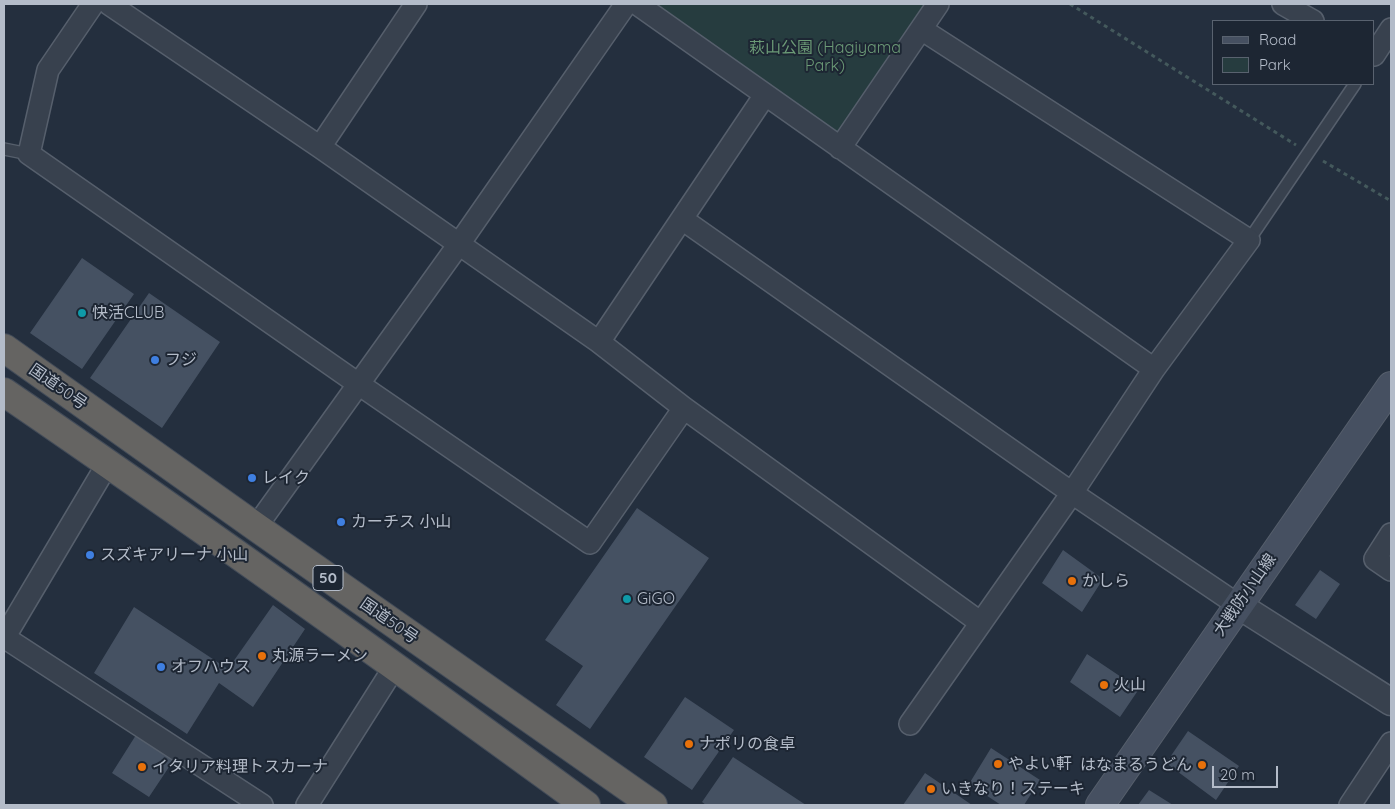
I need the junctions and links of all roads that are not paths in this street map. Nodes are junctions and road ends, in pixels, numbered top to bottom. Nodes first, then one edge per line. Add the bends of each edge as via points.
1 (93, 4) edge
2 (108, 4) edge
3 (416, 4) edge
4 (626, 4) edge
5 (637, 4) edge
6 (938, 4) edge
7 (1283, 4) edge
8 (1310, 20) edge
9 (921, 29) junction
10 (1391, 29) edge
11 (1375, 53) edge
12 (1354, 85) edge
13 (765, 95) junction
14 (320, 147) junction
15 (4, 148) edge
16 (840, 148) junction
17 (29, 154) junction
18 (682, 219) junction
19 (1249, 240) junction
20 (459, 244) junction
21 (599, 342) junction
22 (4, 348) edge
23 (1154, 369) junction
24 (358, 384) junction
25 (4, 392) edge
26 (1388, 396) edge
27 (684, 408) junction
28 (108, 463) junction
29 (1072, 493) junction
30 (256, 527) junction
31 (1391, 534) edge
32 (1391, 570) edge
33 (1238, 605) junction
34 (981, 623) junction
35 (4, 638) edge
36 (395, 666) junction
37 (1391, 702) edge
38 (910, 724) dead end
39 (1391, 742) edge
40 (262, 805) edge
41 (308, 805) edge
42 (586, 805) edge
43 (653, 805) edge
44 (1100, 805) edge
45 (1350, 805) edge

1 - 17 street via 48,70
2 - 14 street
3 - 14 street
4 - 20 street
5 - 13 street
6 - 9 street
7 - 8 street
9 - 16 street
9 - 19 street
10 - 11 street
12 - 19 lane
13 - 16 street
13 - 18 street
14 - 20 street
15 - 17 lane
16 - 23 street
17 - 24 street
18 - 21 street
18 - 29 street
19 - 23 street
20 - 21 street
20 - 24 street
21 - 27 street
22 - 30 highway, 国道50号 / 50
23 - 29 street
24 - 27 street via 590,543
24 - 30 street
25 - 28 highway, 国道50号 / 50
26 - 33 main road, 大戦防小山線
27 - 34 street
28 - 35 street
28 - 36 highway, 国道50号 / 50
29 - 33 street
29 - 34 street
30 - 43 highway, 国道50号 / 50
31 - 32 street via 1375,559
33 - 37 street
33 - 44 main road, 大戦防小山線
34 - 38 street
35 - 40 street
36 - 41 street
36 - 42 highway, 国道50号 / 50
39 - 45 street

